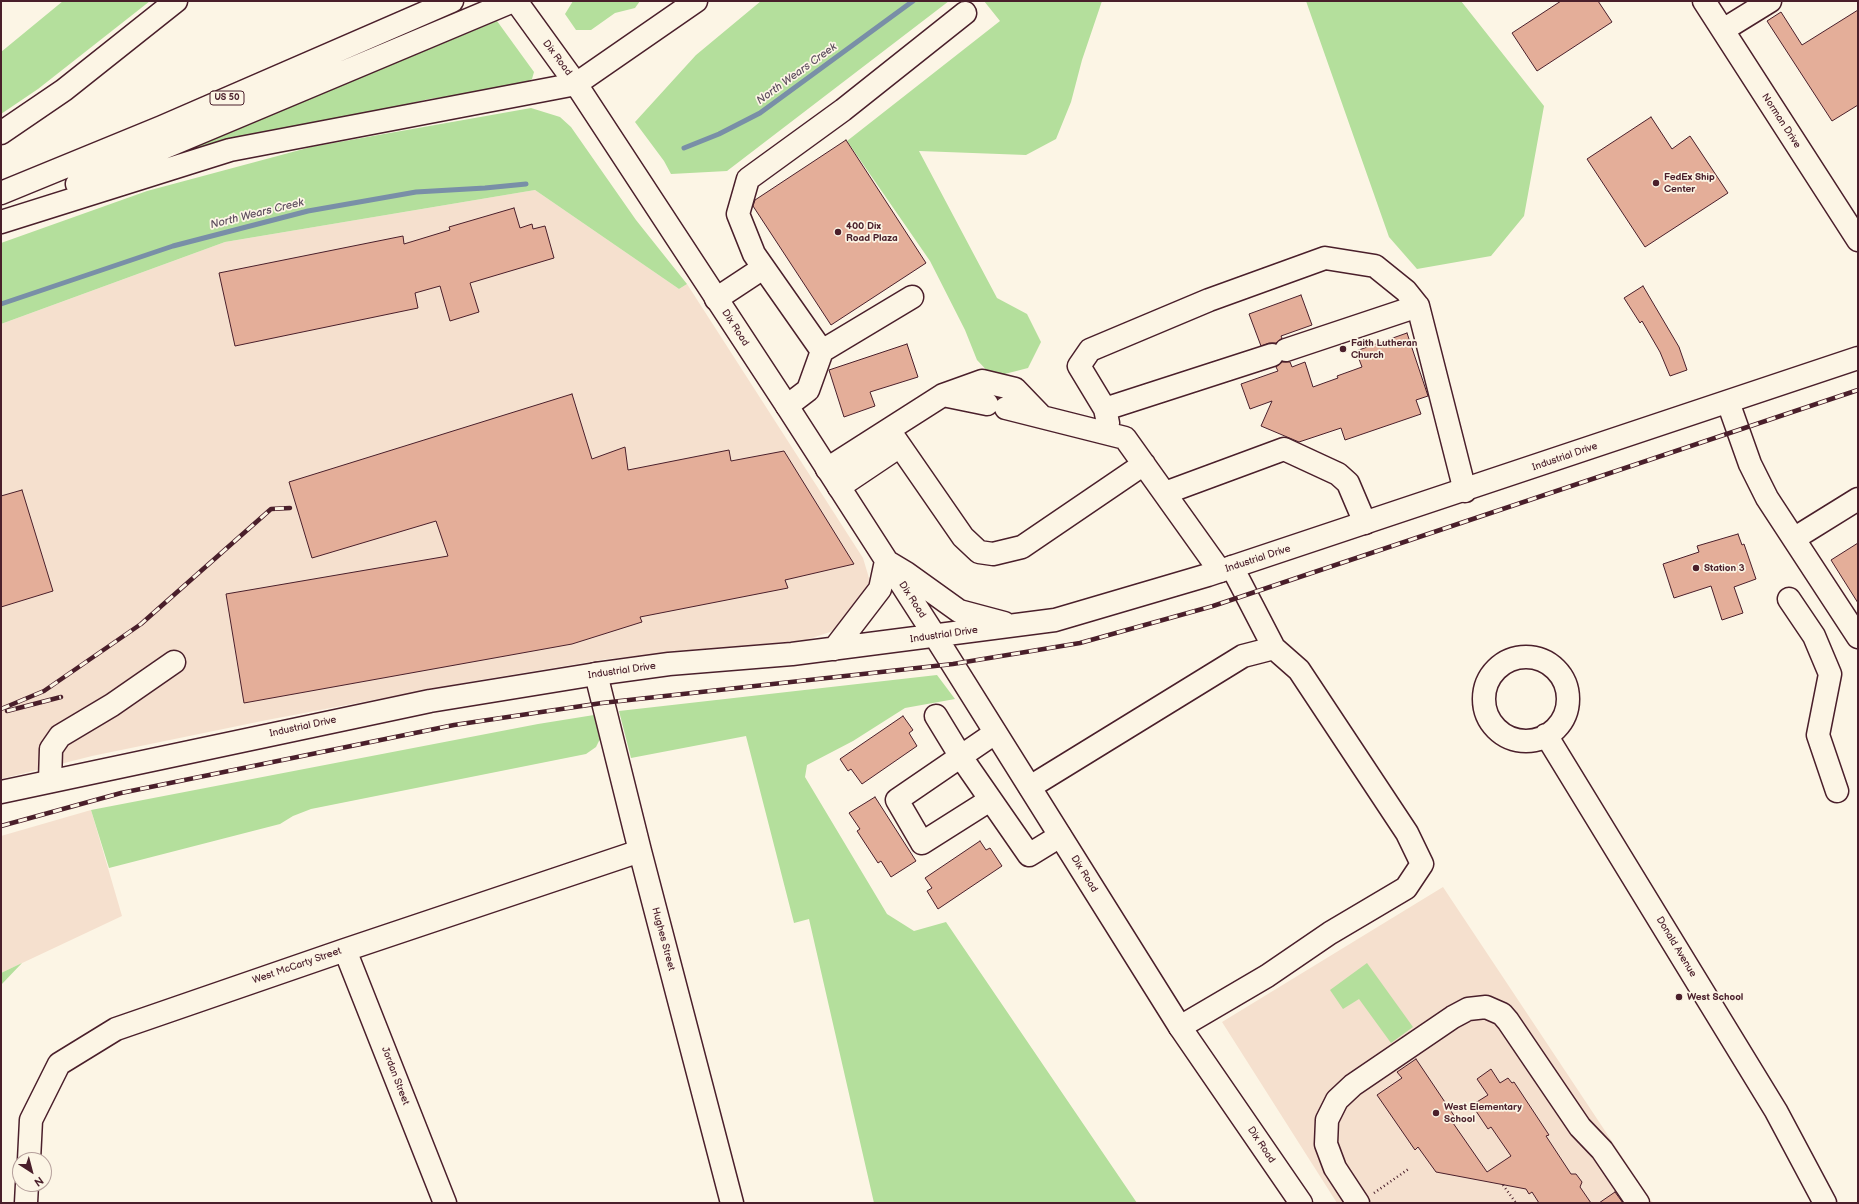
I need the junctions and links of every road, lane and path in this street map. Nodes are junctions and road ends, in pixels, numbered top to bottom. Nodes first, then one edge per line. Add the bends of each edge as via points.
1 (176, 1) edge
2 (452, 1) edge
3 (513, 1) edge
4 (516, 1) edge
5 (696, 1) edge
6 (1704, 1) edge
7 (1770, 1) edge
8 (965, 13) dead end
9 (1723, 30) junction
10 (576, 84) junction
11 (1, 133) edge
12 (1, 193) edge
13 (1, 216) edge
14 (1, 222) edge
15 (1858, 240) edge
16 (763, 268) junction
17 (912, 297) dead end
18 (716, 299) junction
19 (1418, 306) junction
20 (822, 351) junction
21 (1858, 358) edge
22 (944, 395) junction
23 (1728, 402) junction
24 (787, 406) junction
25 (1105, 408) junction
26 (1041, 416) junction
27 (1111, 434) junction
28 (895, 438) junction
29 (1144, 464) junction
30 (827, 469) junction
31 (839, 487) junction
32 (1464, 491) junction
33 (1165, 493) junction
34 (1858, 499) edge
35 (1365, 523) junction
36 (1795, 538) junction
37 (886, 561) junction
38 (1226, 569) junction
39 (1789, 599) dead end
40 (1012, 626) junction
41 (935, 636) junction
42 (1858, 637) edge
43 (1274, 648) junction
44 (834, 649) junction
45 (174, 662) dead end
46 (596, 674) junction
47 (936, 716) dead end
48 (995, 733) junction
49 (1546, 735) dead end
50 (961, 757) junction
51 (50, 781) junction
52 (1030, 787) junction
53 (1837, 791) dead end
54 (1, 792) edge
55 (990, 800) junction
56 (1060, 836) junction
57 (640, 851) junction
58 (345, 950) junction
59 (1180, 1027) junction
60 (29, 1152) edge
61 (1410, 1168) dead end
62 (1503, 1185) dead end
63 (27, 1192) edge
64 (26, 1203) edge
65 (445, 1203) edge
66 (732, 1203) edge
67 (1300, 1203) edge
68 (1358, 1203) edge
69 (1516, 1203) edge
70 (1638, 1203) edge
71 (1825, 1203) edge

1 - 11 main road via 64,90
2 - 12 main road, US 50 via 162,127
3 - 13 main road, US 50
4 - 10 main road, Dix Road
5 - 10 main road
6 - 9 main road, Norman Drive
7 - 9 main road
8 - 16 main road via 843,110 748,179 738,214 754,254
9 - 15 main road, Norman Drive
10 - 14 main road via 230,150
10 - 18 main road, Dix Road
16 - 18 main road
16 - 20 main road
17 - 20 main road
18 - 24 main road, Dix Road
19 - 25 main road
19 - 25 main road via 1406,291 1375,266 1326,258 1208,300 1090,350 1079,366
19 - 32 main road
20 - 24 main road via 808,390
21 - 23 main road, Industrial Drive
22 - 26 main road
22 - 26 main road via 982,381 1015,389
22 - 28 main road
23 - 32 main road, Industrial Drive
23 - 36 main road via 1750,464 1768,498
24 - 30 main road, Dix Road
25 - 27 main road
26 - 27 main road
27 - 29 main road via 1125,438
28 - 29 main road via 963,537 979,552 993,554 1022,547
28 - 30 main road
28 - 31 main road
29 - 33 main road
30 - 31 main road, Dix Road
31 - 37 main road, Dix Road
32 - 35 main road, Industrial Drive
33 - 35 main road via 1284,449 1338,474 1348,483
33 - 38 main road
34 - 36 main road
35 - 38 main road, Industrial Drive
36 - 42 main road
37 - 40 main road via 959,611
37 - 41 main road, Dix Road
37 - 44 main road via 880,588
38 - 40 main road, Industrial Drive via 1055,620
38 - 43 main road
39 - 53 main road via 1814,636 1830,674 1818,735
40 - 41 main road, Industrial Drive
41 - 44 main road, Industrial Drive
41 - 48 main road, Dix Road
43 - 52 main road via 1242,656
43 - 59 main road via 1299,670 1407,833 1422,864 1406,888 1330,932 1267,976
44 - 46 main road, Industrial Drive via 669,664
45 - 51 main road via 112,705 60,736 51,749
46 - 51 main road, Industrial Drive via 430,701
46 - 57 main road, Hughes Street
47 - 50 main road
48 - 50 main road
48 - 52 main road, Dix Road
49 - 71 main road, Donald Avenue via 1776,1110
50 - 55 main road
50 - 55 main road via 897,800 922,843
51 - 54 main road, Industrial Drive
52 - 56 main road, Dix Road
55 - 56 main road via 1029,855
56 - 59 main road, Dix Road
57 - 58 main road, West McCarty Street
57 - 66 main road, Hughes Street
58 - 60 main road, West McCarty Street via 116,1029 59,1064 31,1120
58 - 65 main road, Jordan Street
59 - 67 main road, Dix Road
61 - 68 path
62 - 69 path
63 - 64 main road
68 - 70 main road via 1335,1168 1326,1144 1327,1120 1337,1100 1353,1085 1453,1017 1468,1009 1486,1007 1502,1014 1508,1021 1580,1127 1602,1150

